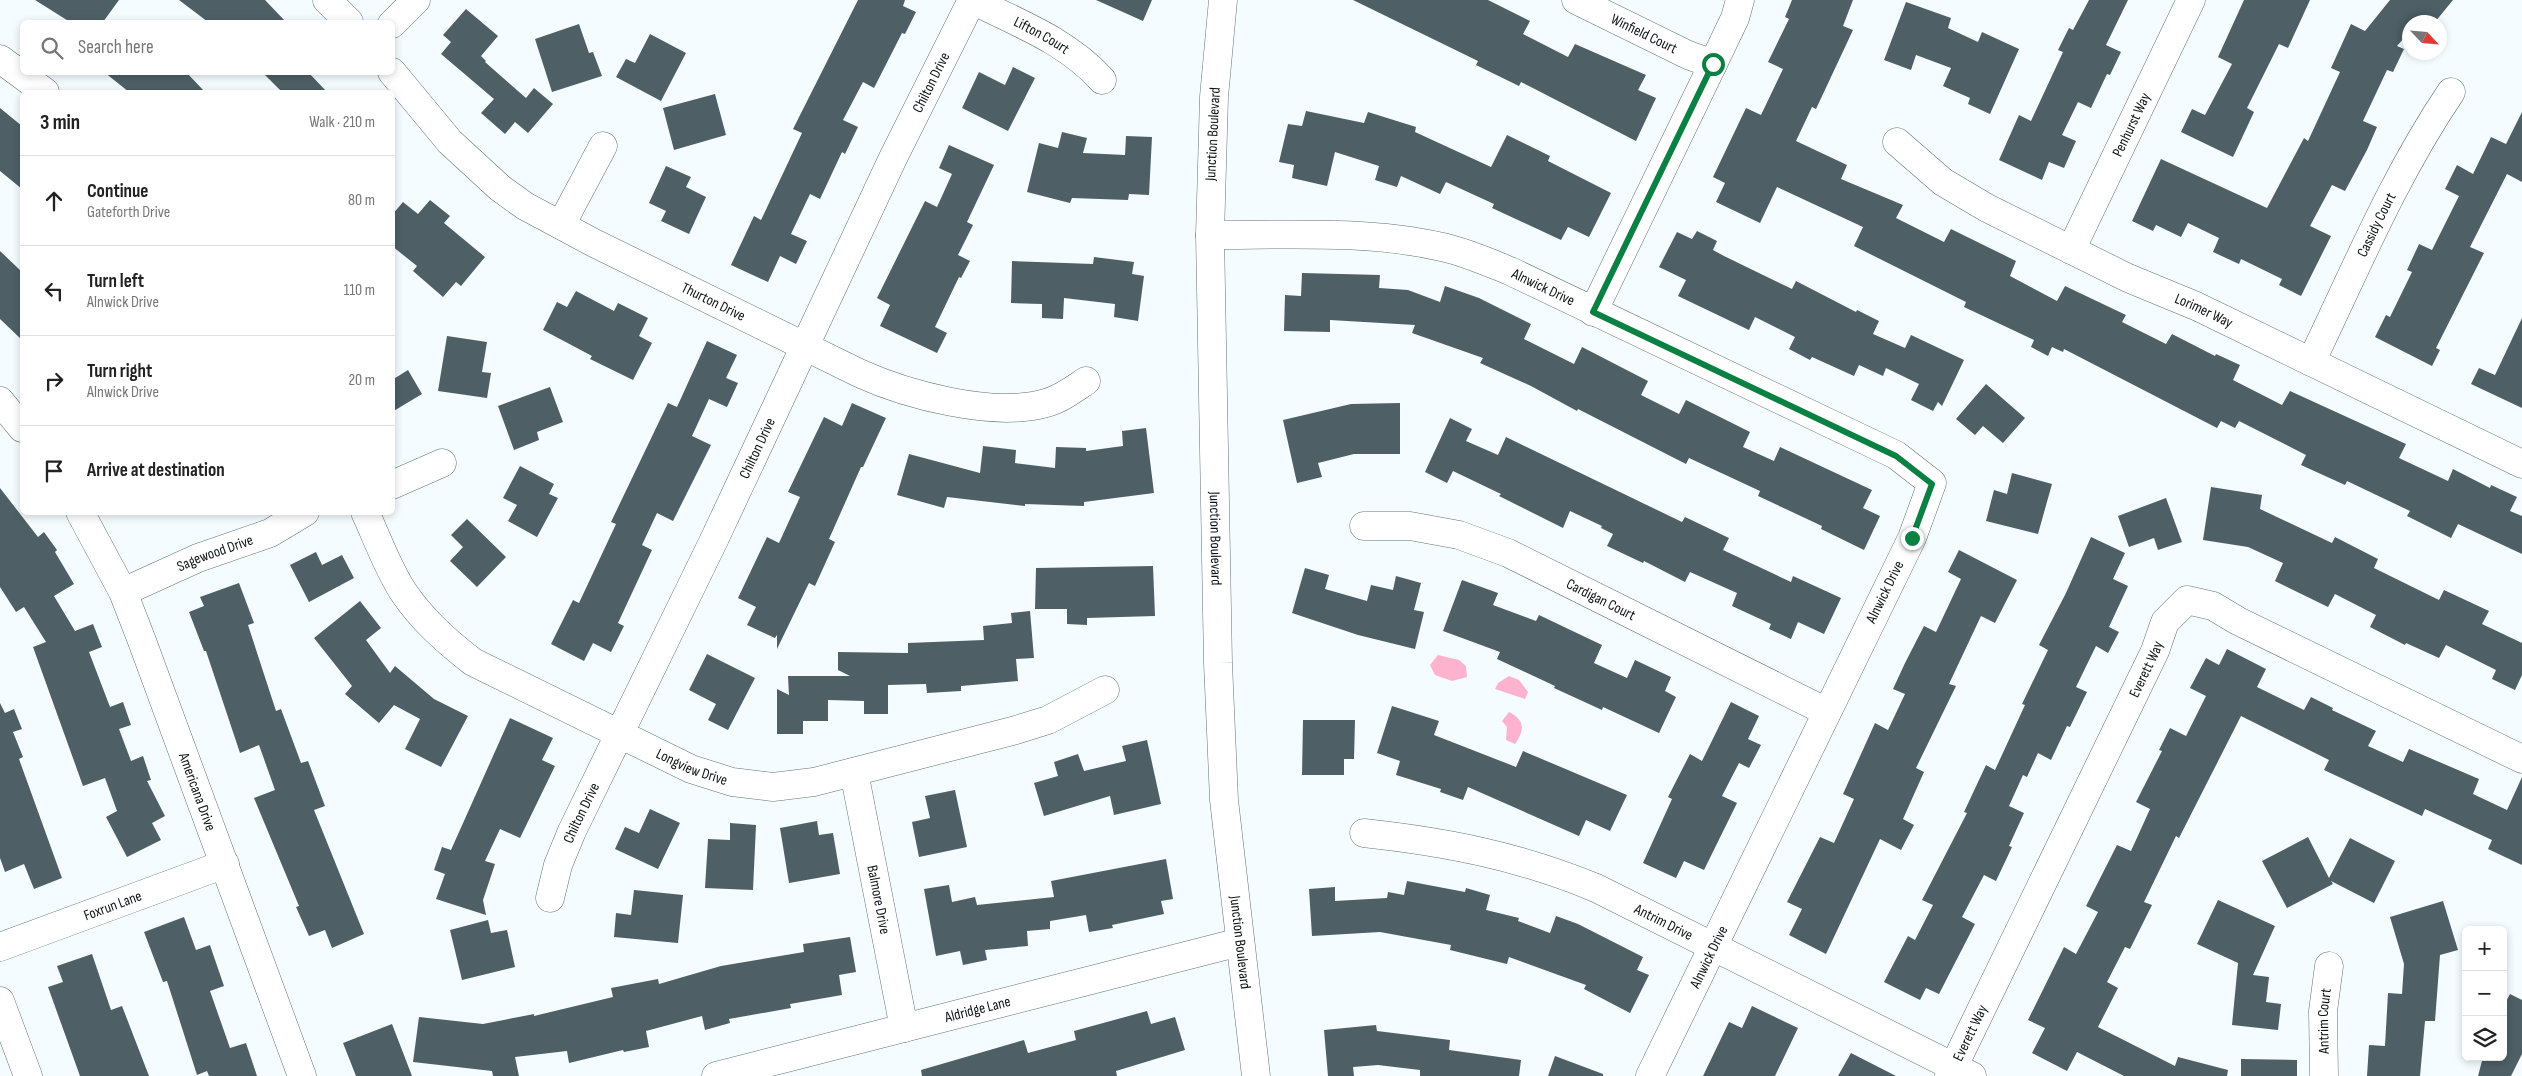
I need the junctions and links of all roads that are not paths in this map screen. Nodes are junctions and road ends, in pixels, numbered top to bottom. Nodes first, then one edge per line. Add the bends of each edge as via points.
1 (327, 0) edge
2 (416, 0) edge
3 (972, 0) edge
4 (1223, 0) edge
5 (1576, 0) edge
6 (1740, 0) edge
7 (2191, 0) edge
8 (347, 20) edge
9 (395, 21) edge
10 (0, 59) edge
11 (1713, 64) junction
12 (20, 74) edge
13 (22, 75) edge
14 (394, 75) edge
15 (1102, 80) dead end
16 (42, 90) edge
17 (2451, 92) dead end
18 (1897, 142) dead end
19 (603, 146) dead end
20 (561, 226) junction
21 (1210, 235) junction
22 (2071, 250) junction
23 (1593, 312) junction
24 (805, 347) junction
25 (2311, 362) junction
26 (1086, 381) dead end
27 (0, 401) edge
28 (20, 426) edge
29 (442, 463) dead end
30 (2522, 464) edge
31 (395, 484) edge
32 (82, 515) edge
33 (300, 515) edge
34 (367, 515) edge
35 (1364, 526) dead end
36 (123, 592) junction
37 (1105, 690) dead end
38 (1827, 712) junction
39 (619, 734) junction
40 (2522, 759) edge
41 (854, 772) junction
42 (1364, 833) dead end
43 (225, 864) junction
44 (550, 898) dead end
45 (1240, 942) junction
46 (0, 947) edge
47 (1713, 948) junction
48 (2329, 966) dead end
49 (0, 1001) edge
50 (904, 1028) junction
51 (1958, 1073) edge
52 (28, 1076) edge
53 (302, 1076) edge
54 (716, 1076) edge
55 (1256, 1076) edge
56 (1650, 1076) edge
57 (2324, 1076) edge

1 - 8 street
2 - 9 street
3 - 15 street, Lifton Court via 1071,51
3 - 24 street, Chilton Drive via 885,174
4 - 21 street, Junction Boulevard via 1214,97
5 - 11 street, Winfield Court
6 - 11 street
7 - 22 street, Penhurst Way
10 - 12 street
11 - 23 street
13 - 16 street
14 - 20 street, Thurton Drive via 474,166 525,206
17 - 25 street, Cassidy Court via 2406,165
18 - 22 street, Lorimer Way via 1943,182
19 - 20 street
20 - 24 street, Thurton Drive
21 - 23 street, Alnwick Drive via 1354,237 1443,247 1510,271
21 - 45 street, Junction Boulevard via 1218,663 1224,800
22 - 25 street, Lorimer Way
23 - 38 street, Alnwick Drive via 1896,456 1932,484 1912,538
24 - 26 street, Thurton Drive via 888,386 921,396 987,406 1018,407 1046,403
24 - 39 street, Chilton Drive
25 - 30 street, Lorimer Way
27 - 28 street
29 - 31 street
32 - 36 street, Americana Drive
33 - 36 street, Sagewood Drive via 270,533 198,558
34 - 39 street, Longview Drive via 402,589 447,642 495,674
35 - 38 street, Cardigan Court via 1410,526 1450,533 1508,553
36 - 43 street, Americana Drive
37 - 41 street, Longview Drive via 1048,720
38 - 47 street, Alnwick Drive
39 - 41 street, Longview Drive via 691,769 732,782 773,787 814,782
39 - 44 street, Chilton Drive via 572,831 558,865
40 - 51 street, Everett Way via 2213,606 2187,600 2165,622 2155,651
41 - 50 street, Balmore Drive
42 - 47 street, Antrim Drive via 1421,839 1502,855 1551,869 1596,888
43 - 46 street, Foxrun Lane
43 - 53 street, Americana Drive
45 - 50 street, Aldridge Lane
45 - 55 street, Junction Boulevard
47 - 51 street, Antrim Drive
47 - 56 street, Alnwick Drive
48 - 57 street, Antrim Court via 2323,1012
49 - 52 street
50 - 54 street, Aldridge Lane

